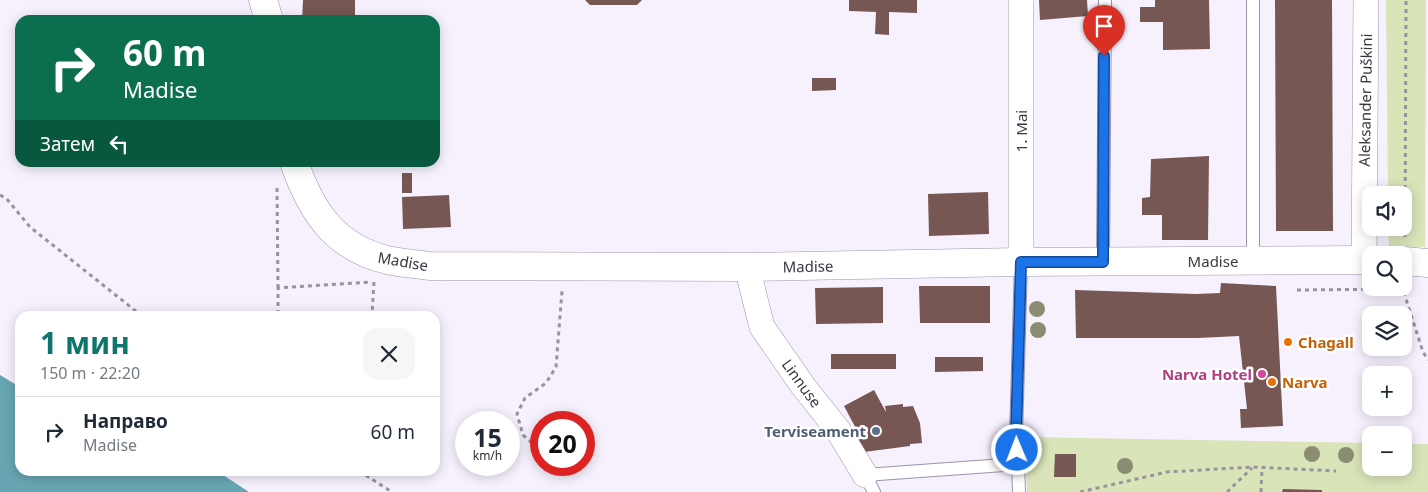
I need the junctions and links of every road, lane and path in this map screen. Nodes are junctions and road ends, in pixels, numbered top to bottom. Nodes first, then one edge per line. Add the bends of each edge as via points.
1 (263, 0) edge
2 (1021, 0) edge
3 (1105, 0) edge
4 (1253, 0) edge
5 (1366, 0) edge
6 (1406, 0) edge
7 (268, 15) edge
8 (286, 172) edge
9 (0, 195) edge
10 (1368, 246) edge
11 (1405, 246) edge
12 (1412, 253) edge
13 (1253, 260) junction
14 (1362, 260) edge
15 (1021, 262) junction
16 (1103, 262) junction
17 (1428, 263) edge
18 (747, 267) junction
19 (382, 281) dead end
20 (374, 282) junction
21 (563, 282) dead end
22 (278, 288) junction
23 (1362, 289) edge
24 (1297, 290) dead end
25 (1405, 296) edge
26 (136, 311) edge
27 (278, 311) edge
28 (372, 311) edge
29 (1428, 360) edge
30 (530, 442) edge
31 (1018, 464) junction
32 (1252, 467) junction
33 (1262, 468) junction
34 (1336, 471) dead end
35 (367, 476) edge
36 (870, 484) edge
37 (392, 492) edge
38 (1019, 492) edge
39 (1080, 492) edge
40 (1227, 492) edge
41 (1261, 492) edge

1 - 7 street
2 - 15 street, 1. Mai
3 - 16 lane
4 - 13 lane
5 - 10 street, Aleksander Puškini
6 - 11 path
8 - 18 street, Madise via 303,188 332,232 368,254 388,260 429,266
8 - 22 path
9 - 26 path via 30,227
12 - 17 street
13 - 14 street, Madise
13 - 16 street, Madise
15 - 16 street, Madise
15 - 18 street, Madise
15 - 31 lane
18 - 36 street, Linnuse via 762,327 838,430
19 - 20 path
20 - 22 path
20 - 28 path
21 - 30 path via 556,367 546,383 525,398 517,414 523,436
22 - 27 path
23 - 24 path
25 - 29 path
31 - 36 lane
31 - 38 lane
32 - 33 path
32 - 39 path via 1167,472
32 - 40 path
33 - 34 path
33 - 41 path
35 - 37 path

